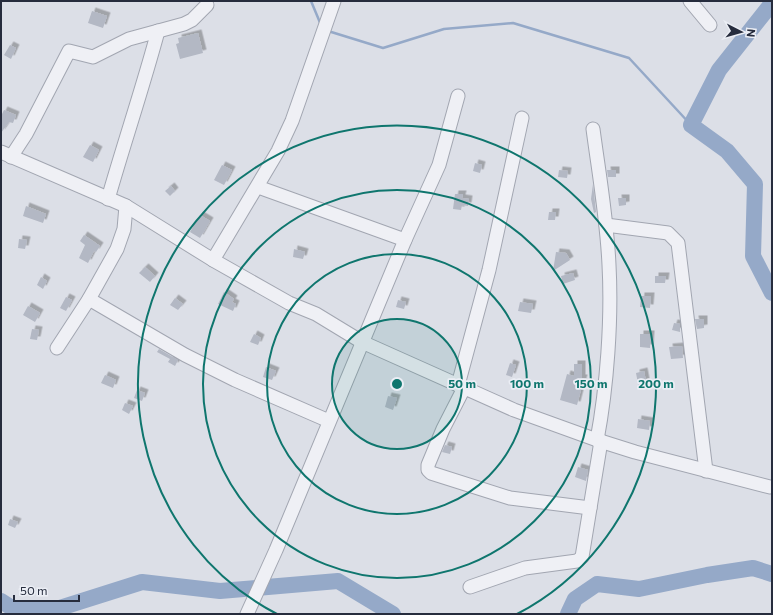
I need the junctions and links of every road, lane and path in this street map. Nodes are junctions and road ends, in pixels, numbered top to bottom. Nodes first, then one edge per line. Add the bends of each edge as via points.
1 (334, 1) edge
2 (690, 1) edge
3 (207, 5) dead end
4 (710, 25) dead end
5 (158, 31) junction
6 (458, 96) dead end
7 (522, 118) dead end
8 (593, 129) dead end
9 (6, 154) edge
10 (258, 187) junction
11 (108, 198) junction
12 (126, 206) junction
13 (606, 225) junction
14 (405, 240) junction
15 (213, 260) junction
16 (88, 299) junction
17 (362, 342) junction
18 (57, 348) dead end
19 (461, 386) junction
20 (329, 422) junction
21 (599, 441) junction
22 (706, 471) junction
23 (770, 487) dead end
24 (590, 508) junction
25 (470, 587) dead end
26 (247, 614) edge

1 - 10 street via 292,121
2 - 4 street
3 - 5 street via 192,20
5 - 9 street via 129,39 93,57 72,51 67,53 26,134
5 - 11 street
6 - 14 street via 439,165
7 - 19 street
8 - 13 street
9 - 11 street
10 - 14 street
10 - 15 street
11 - 12 street
12 - 15 street
12 - 16 street via 124,229 119,244
13 - 21 street via 610,266 608,330
13 - 22 street via 668,233 678,243
14 - 17 street
15 - 17 street via 289,303 316,314
16 - 18 street
16 - 20 street via 197,361
17 - 19 street
17 - 20 street
19 - 21 street via 542,421
19 - 24 street via 428,465 431,473 510,498
20 - 26 street
21 - 22 street
21 - 24 street
22 - 23 street
24 - 25 street via 584,550 577,561 525,568

